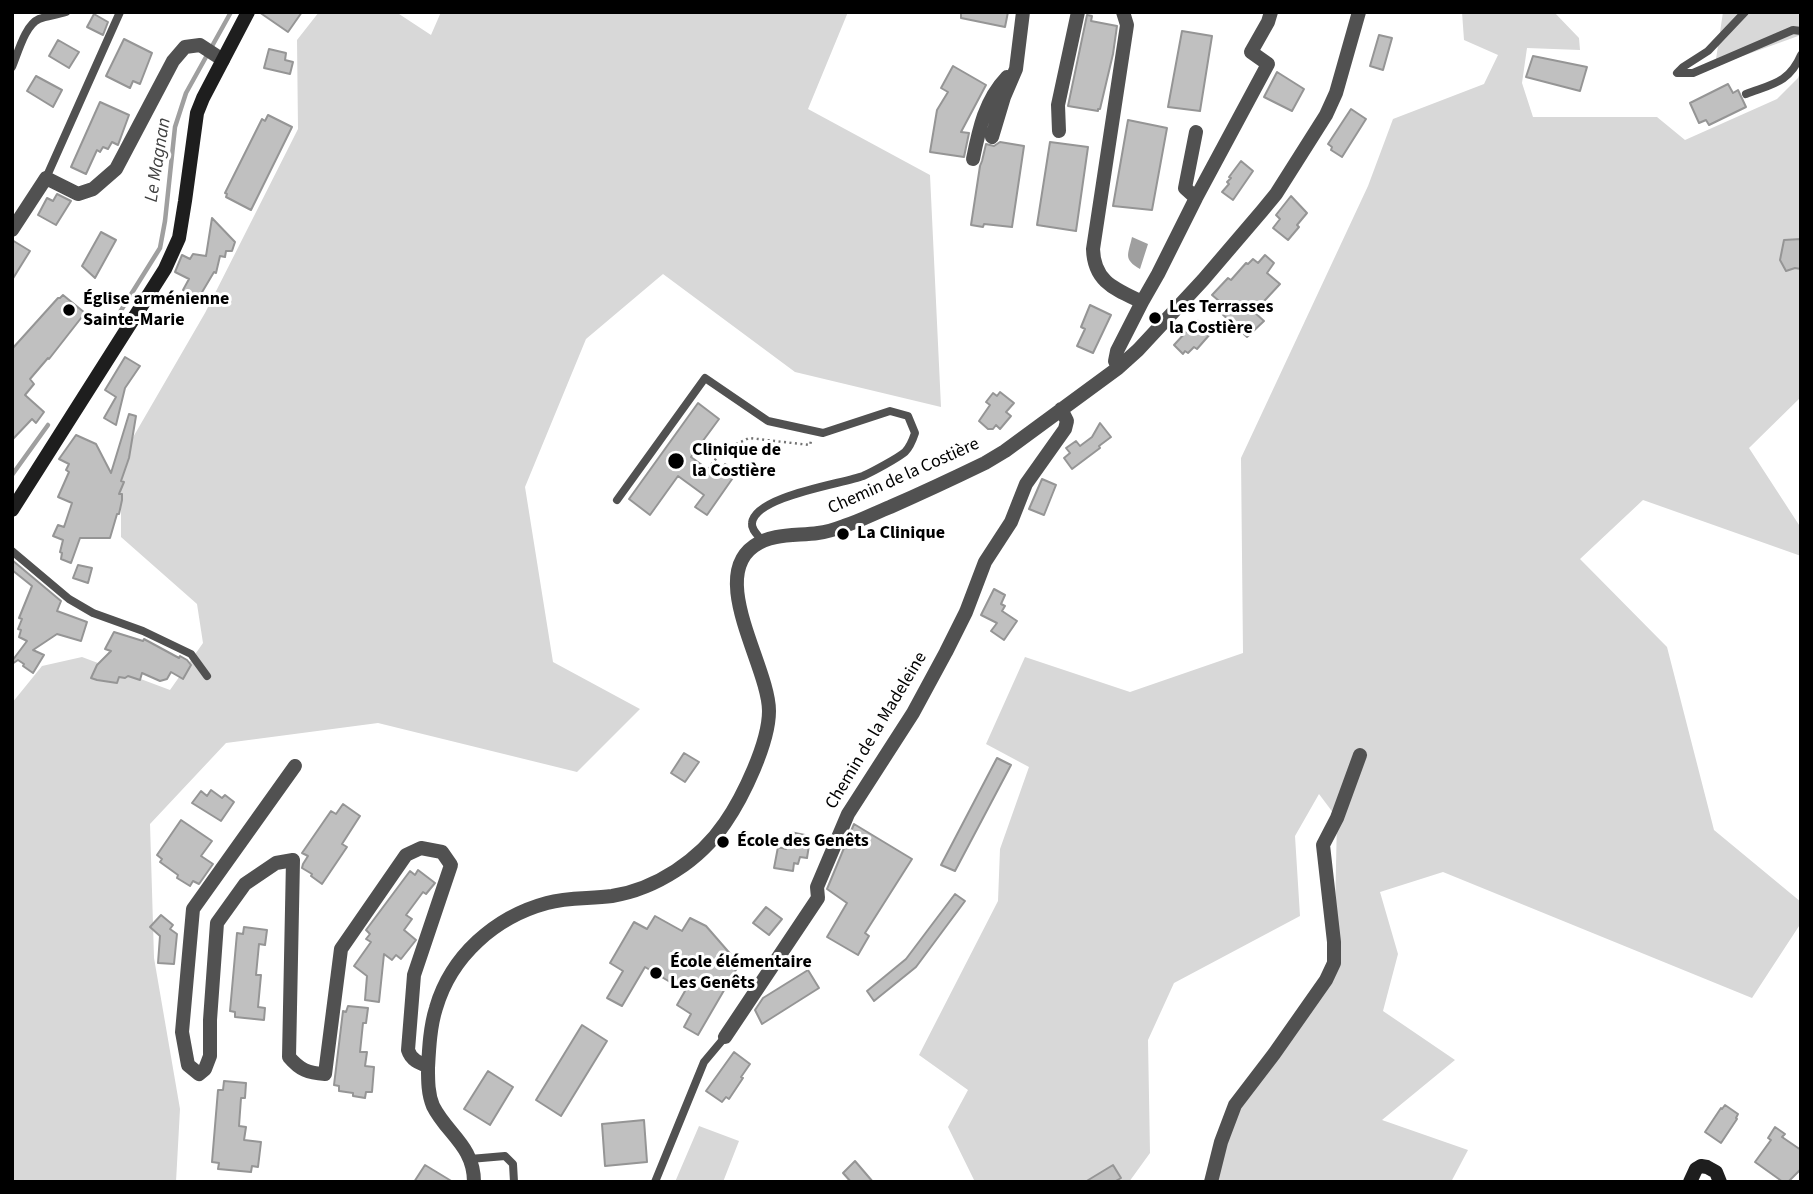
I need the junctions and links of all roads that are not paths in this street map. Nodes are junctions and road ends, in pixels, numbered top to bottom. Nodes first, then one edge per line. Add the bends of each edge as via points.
1 (51, 12) edge
2 (66, 12) edge
3 (120, 12) edge
4 (248, 12) edge
5 (1023, 12) edge
6 (1078, 12) edge
7 (1124, 12) edge
8 (1271, 12) edge
9 (1359, 12) edge
10 (1745, 12) edge
11 (42, 18) junction
12 (1801, 31) edge
13 (1801, 55) edge
14 (219, 57) junction
15 (12, 67) edge
16 (1016, 69) junction
17 (1746, 94) dead end
18 (1059, 131) dead end
19 (1196, 132) dead end
20 (992, 137) dead end
21 (974, 159) dead end
22 (46, 178) junction
23 (1196, 198) junction
24 (12, 230) edge
25 (1142, 302) junction
26 (1118, 368) junction
27 (1061, 409) junction
28 (617, 500) dead end
29 (12, 510) edge
30 (762, 541) junction
31 (12, 551) edge
32 (207, 676) dead end
33 (1360, 755) dead end
34 (295, 766) dead end
35 (725, 1037) joint
36 (428, 1066) junction
37 (470, 1159) junction
38 (474, 1182) edge
39 (514, 1182) edge
40 (655, 1182) edge
41 (1211, 1182) edge
42 (1690, 1182) edge
43 (1720, 1182) edge

1 - 11 lane
2 - 11 lane
3 - 22 lane
4 - 14 street
5 - 16 street
6 - 18 street via 1058,105
7 - 25 street via 1128,25 1093,262 1105,282
8 - 23 street via 1251,52 1268,64
9 - 26 street, Chemin de la Costière via 1326,115 1276,194 1161,326
10 - 12 lane via 1708,51 1677,73 1693,73 1793,30
11 - 15 lane via 33,22
13 - 17 lane via 1785,79
14 - 22 street via 200,45 185,47 173,61 116,169 93,189 78,194
14 - 29 street via 197,113 178,238 165,269
16 - 20 street
16 - 21 street via 990,100
19 - 23 street via 1185,188
22 - 24 street
23 - 25 street
25 - 26 street via 1115,356
26 - 27 street, Chemin de la Costière
27 - 30 street, Chemin de la Costière via 994,458 942,484 842,527
27 - 35 street, Chemin de la Madeleine via 1067,421 1065,429 1026,484 913,713 848,814 817,887 818,898
28 - 30 lane via 705,378 768,421 812,431 824,433 890,411 908,416 915,433 905,452 863,476 765,506 752,522
30 - 36 street via 744,556 736,583 769,715 757,758 725,823 690,860 652,883 612,896 546,903 485,935 460,960 446,983 435,1010
31 - 32 lane via 93,613 191,654
33 - 41 street via 1323,845 1334,963 1319,991 1235,1105
34 - 36 street via 192,909 182,1032 188,1065 199,1074 210,1056 218,923 245,884 276,863 293,860 289,1057 297,1067 325,1074 341,949 406,855 421,848 442,852 451,865 414,975 408,1050 416,1062
35 - 40 lane, Chemin de la Madeleine via 704,1062
36 - 37 street via 433,1104
37 - 38 street
37 - 39 lane via 505,1156 513,1164
42 - 43 street via 1701,1166 1716,1172

